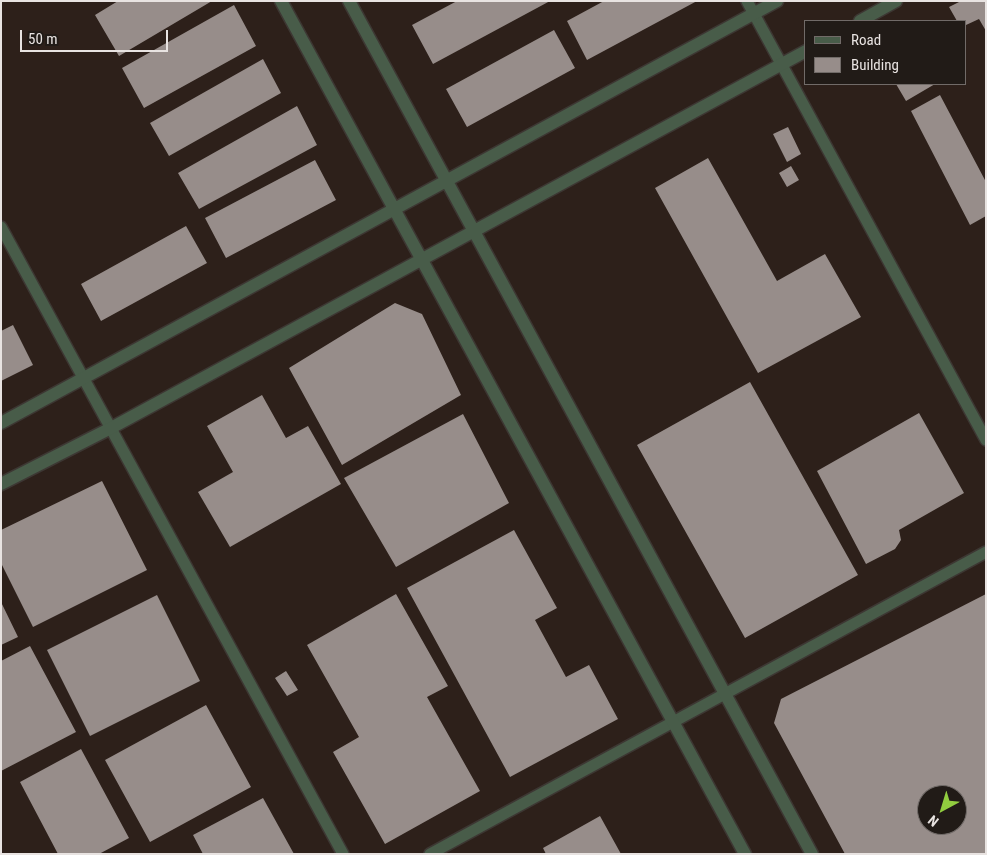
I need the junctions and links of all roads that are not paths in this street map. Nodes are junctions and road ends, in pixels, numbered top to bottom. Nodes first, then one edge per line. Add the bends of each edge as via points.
1 (281, 1) edge
2 (349, 1) edge
3 (747, 1) edge
4 (777, 1) edge
5 (896, 1) edge
6 (754, 14) junction
7 (862, 20) edge
8 (804, 51) edge
9 (781, 64) junction
10 (446, 181) junction
11 (394, 209) junction
12 (1, 227) edge
13 (474, 231) junction
14 (421, 259) junction
15 (84, 378) junction
16 (1, 423) edge
17 (111, 428) junction
18 (986, 440) edge
19 (1, 484) edge
20 (986, 552) edge
21 (725, 694) junction
22 (673, 722) junction
23 (343, 854) edge
24 (430, 854) edge
25 (745, 854) edge
26 (812, 854) edge

1 - 11 street
2 - 10 street
3 - 6 lane
4 - 6 street
5 - 7 street
6 - 9 lane
6 - 10 street
8 - 9 street
9 - 13 street
9 - 18 lane
10 - 11 street
10 - 13 street
11 - 14 street
11 - 15 street
12 - 15 lane
13 - 14 street
13 - 21 street
14 - 17 street
14 - 22 street
15 - 16 street
15 - 17 lane
17 - 19 street
17 - 23 lane
20 - 21 lane
21 - 22 lane
21 - 26 street
22 - 24 lane
22 - 25 street

